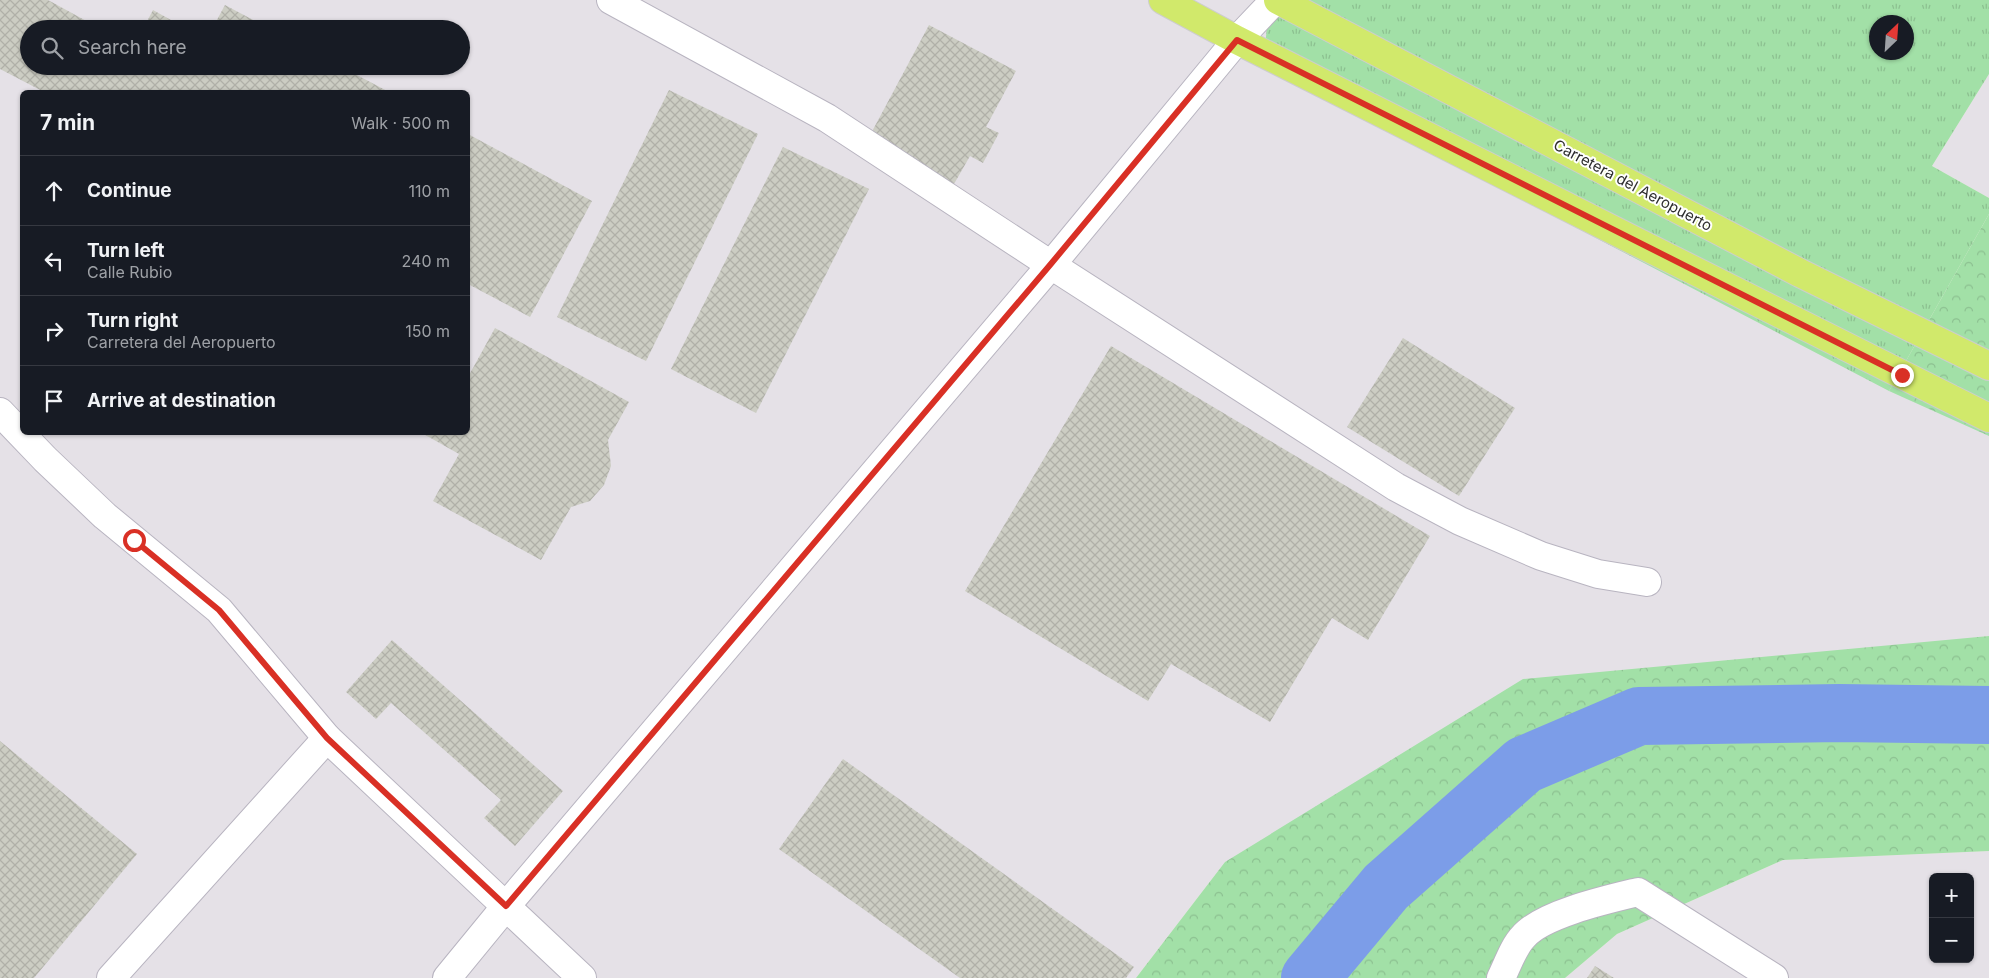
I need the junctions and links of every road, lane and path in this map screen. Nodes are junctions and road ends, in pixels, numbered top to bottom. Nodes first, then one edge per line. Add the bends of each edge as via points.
1 (611, 0) edge
2 (1163, 0) edge
3 (1277, 0) edge
4 (1237, 40) junction
5 (1050, 265) junction
6 (1989, 366) edge
7 (0, 412) edge
8 (1989, 418) edge
9 (20, 433) edge
10 (22, 435) edge
11 (1647, 582) dead end
12 (327, 738) junction
13 (506, 906) junction
14 (111, 978) edge
15 (447, 978) edge
16 (582, 978) edge
17 (1501, 978) edge
18 (1774, 978) edge

1 - 5 street via 827,118
2 - 4 main road
3 - 4 street
3 - 6 main road, Carretera del Aeropuerto via 1800,273
4 - 5 street
4 - 8 main road
5 - 11 street via 1396,487 1460,521 1541,556 1598,574
5 - 13 street
7 - 9 street
10 - 12 street via 106,516 219,610
12 - 13 street
12 - 14 street
13 - 15 street
13 - 16 street
17 - 18 street via 1523,936 1545,922 1592,903 1638,892

